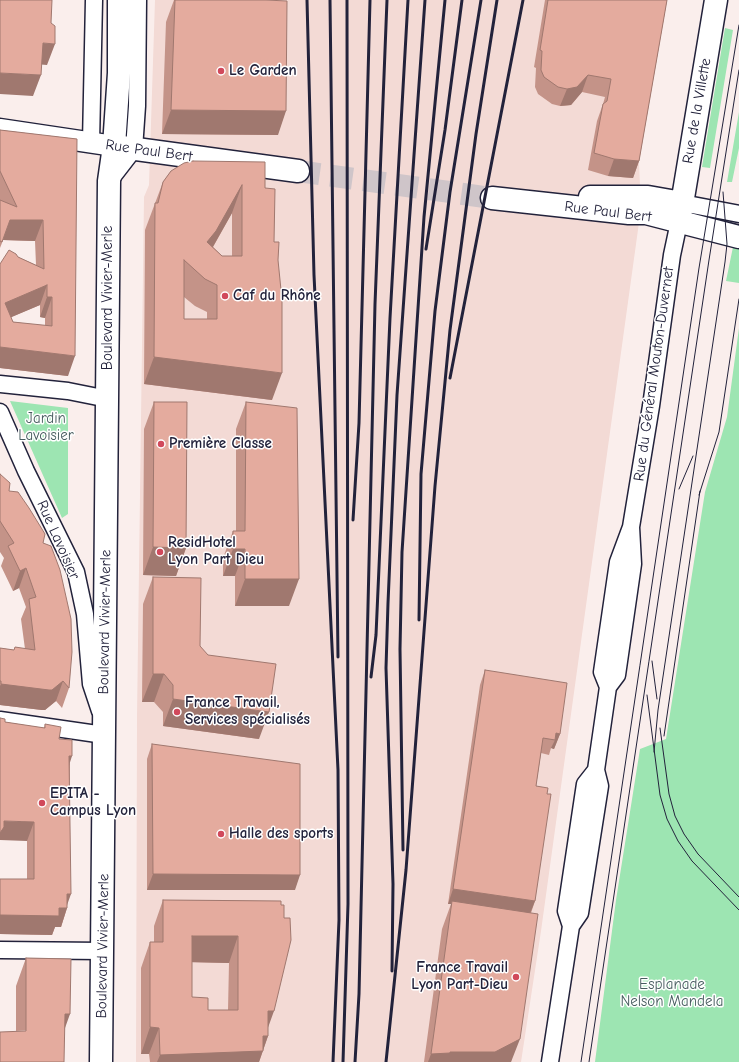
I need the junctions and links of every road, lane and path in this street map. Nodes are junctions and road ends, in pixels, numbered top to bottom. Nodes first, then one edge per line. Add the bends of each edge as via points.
1 (94, 0) edge
2 (119, 0) edge
3 (138, 0) edge
4 (716, 0) edge
5 (0, 129) edge
6 (91, 143) junction
7 (124, 148) junction
8 (298, 170) tunnel mouth
9 (492, 198) tunnel mouth
10 (680, 212) junction
11 (739, 214) edge
12 (739, 238) edge
13 (0, 384) edge
14 (108, 399) junction
15 (0, 412) edge
16 (0, 720) edge
17 (104, 728) junction
18 (0, 950) edge
19 (102, 951) junction
20 (101, 1062) edge
21 (550, 1062) edge

1 - 6 street
2 - 7 main road via 119,73
3 - 7 street, Boulevard Vivier-Merle via 136,106
4 - 10 main road, Rue de la Villette
5 - 6 street, Rue Paul Bert
6 - 7 street, Rue Paul Bert
7 - 8 main road, Rue Paul Bert
7 - 14 main road, Boulevard Vivier-Merle via 109,181
9 - 10 main road, Rue Paul Bert via 629,213
10 - 11 street, Rue Paul Bert
10 - 12 main road, Rue Paul Bert
10 - 21 street, Rue du Général Mouton-Duvernet via 631,526 633,564 621,651 617,674 608,687 596,770 599,794 580,913 571,926
13 - 14 street
14 - 17 main road, Boulevard Vivier-Merle
15 - 17 street, Rue Lavoisier via 76,572 85,614 91,684
16 - 17 street via 78,730
17 - 19 main road, Boulevard Vivier-Merle
18 - 19 street
19 - 20 main road, Boulevard Vivier-Merle

